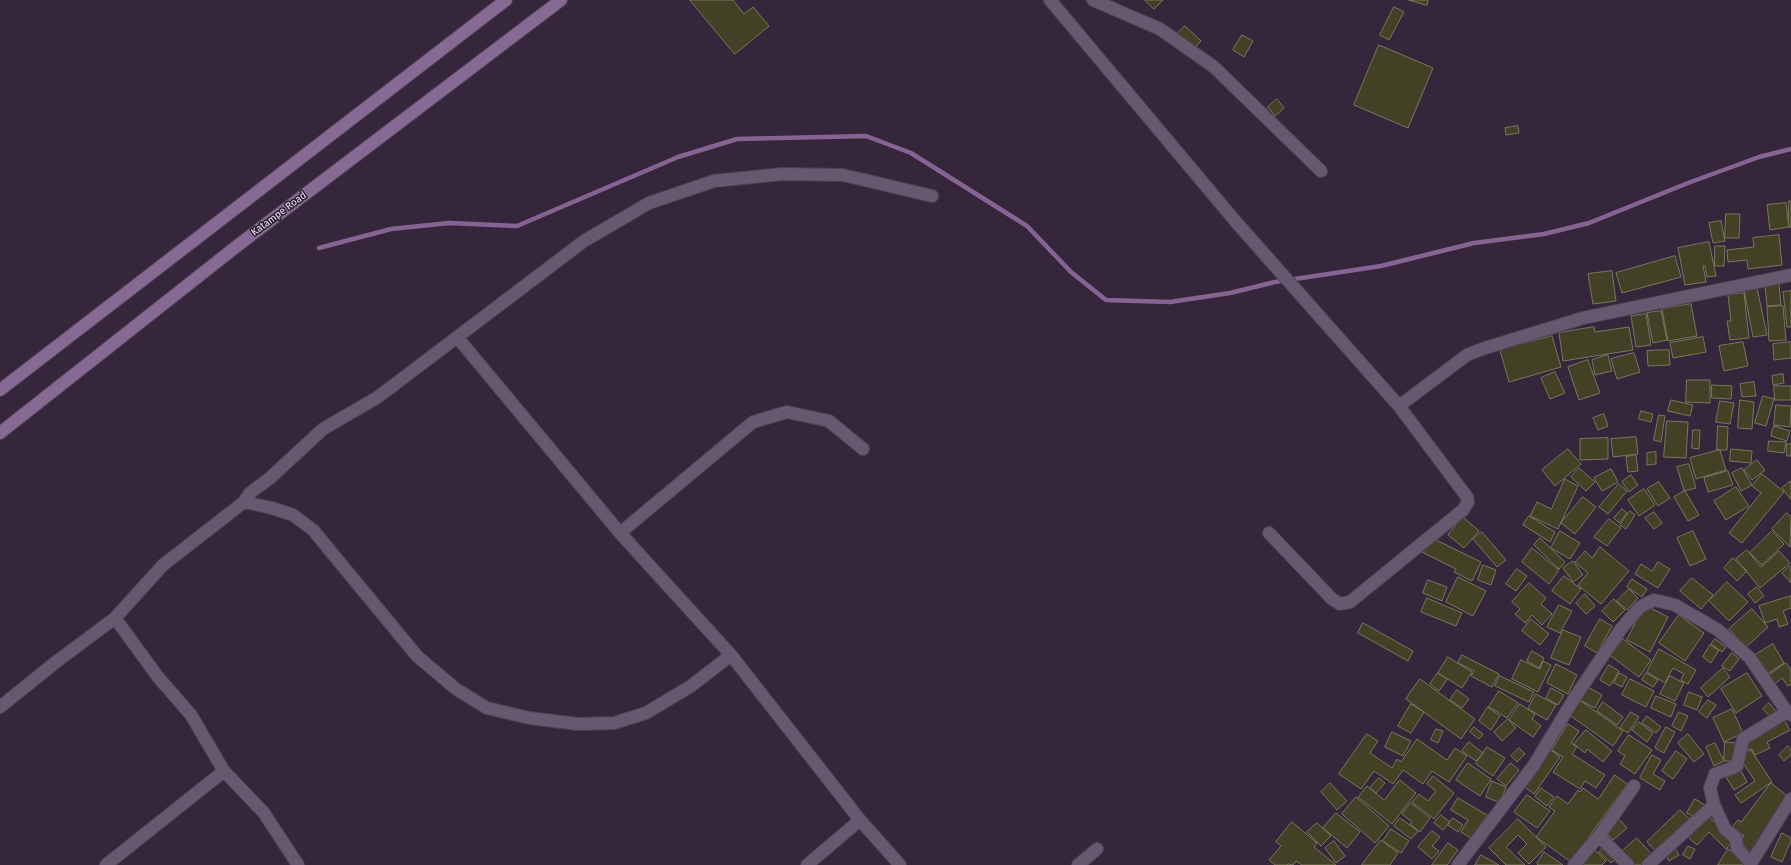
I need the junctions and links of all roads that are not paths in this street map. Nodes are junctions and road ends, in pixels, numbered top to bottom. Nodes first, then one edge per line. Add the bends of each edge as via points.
1 (506, 0) edge
2 (561, 0) edge
3 (1050, 0) edge
4 (1093, 0) edge
5 (1321, 171) dead end
6 (932, 196) dead end
7 (1791, 275) edge
8 (457, 337) junction
9 (0, 390) edge
10 (1399, 406) junction
11 (0, 433) edge
12 (863, 449) dead end
13 (244, 502) junction
14 (620, 533) junction
15 (1270, 533) dead end
16 (115, 618) junction
17 (731, 655) junction
18 (0, 707) edge
19 (1789, 714) edge
20 (224, 771) junction
21 (1634, 786) dead end
22 (1791, 799) edge
23 (1714, 805) junction
24 (860, 820) junction
25 (1599, 836) junction
26 (1097, 849) dead end
27 (1751, 864) edge
28 (106, 865) edge
29 (298, 865) edge
30 (807, 865) edge
31 (900, 865) edge
32 (1078, 865) edge
33 (1458, 865) edge
34 (1574, 865) edge
35 (1628, 865) edge
36 (1648, 865) edge

1 - 9 main road
2 - 11 main road, Katampe Road via 237,246
3 - 10 street via 1236,222
4 - 5 street via 1160,29 1214,67
6 - 8 street via 843,175 783,174 714,181 649,203 584,241
7 - 10 street via 1583,318 1482,349 1467,355
8 - 13 street via 378,396 323,429 270,478 250,492
8 - 14 street
10 - 15 street via 1467,497 1468,502 1463,510 1350,602 1340,604 1332,599
12 - 14 street via 829,421 787,412 753,422
13 - 16 street via 163,565
13 - 17 street via 293,515 313,530 417,656 456,689 487,708 529,718 578,724 614,723 646,713 691,686
14 - 17 street
16 - 18 street
16 - 20 street via 158,677 191,715
17 - 24 street
19 - 23 street via 1742,739 1737,766 1715,774 1710,788
19 - 33 street via 1750,658 1718,630 1674,605 1654,600 1640,607 1621,629 1575,697 1534,765
20 - 28 street
20 - 29 street via 264,813
21 - 25 street
22 - 27 street
23 - 27 street via 1725,829 1736,838 1737,848
23 - 36 street
24 - 30 street
24 - 31 street
25 - 34 street
25 - 35 street
26 - 32 street

